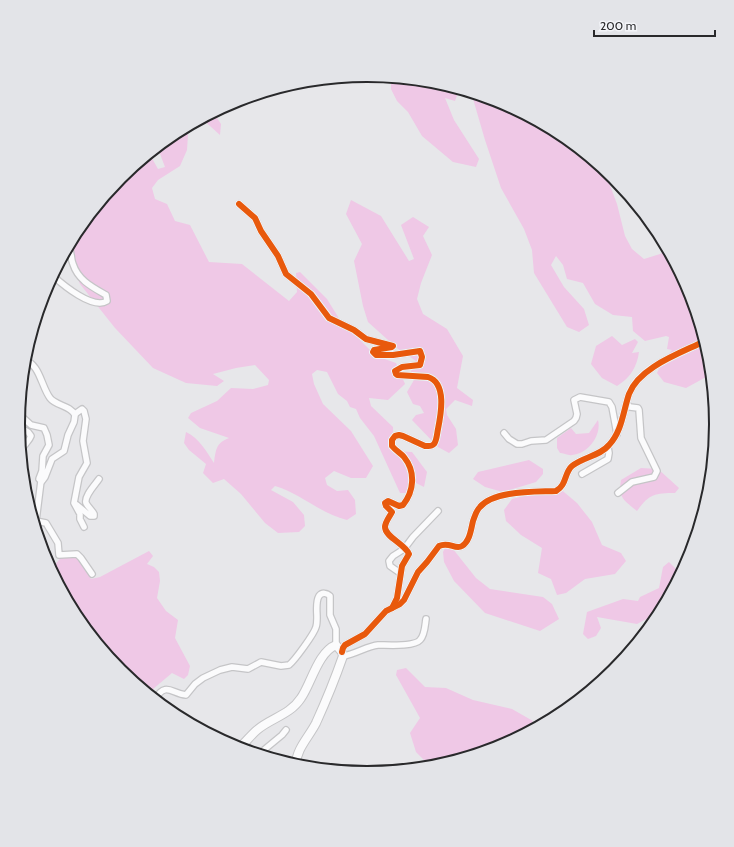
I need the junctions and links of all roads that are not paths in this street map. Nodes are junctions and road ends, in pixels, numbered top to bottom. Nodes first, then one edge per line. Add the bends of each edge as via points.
1 (239, 204) dead end
2 (71, 252) edge
3 (57, 279) edge
4 (699, 343) edge
5 (31, 363) edge
6 (627, 404) junction
7 (75, 414) junction
8 (25, 420) edge
9 (25, 430) edge
10 (504, 433) dead end
11 (617, 434) junction
12 (26, 443) edge
13 (608, 447) junction
14 (582, 474) dead end
15 (99, 479) dead end
16 (41, 481) junction
17 (618, 493) dead end
18 (75, 504) junction
19 (438, 511) dead end
20 (37, 512) edge
21 (40, 522) edge
22 (84, 527) dead end
23 (405, 548) junction
24 (400, 573) junction
25 (92, 574) dead end
26 (392, 608) junction
27 (426, 619) dead end
28 (336, 645) junction
29 (343, 654) junction
30 (158, 694) edge
31 (286, 730) dead end
32 (245, 742) edge
33 (264, 749) edge
34 (296, 758) edge

1 - 23 street via 255,218 286,274 310,293 330,319 354,330 366,339 393,346 374,350 376,355 420,351 420,365 402,367 395,371 396,374 432,378 438,386 441,400 440,417 436,439 432,445 425,446 399,435 392,440 392,446 409,467 412,491 403,505 388,501 385,503 392,512 385,527 386,532
2 - 3 street via 73,265 80,278 106,295 107,301 100,303 81,298
4 - 6 street via 660,362 649,371 634,386
5 - 7 street via 51,399
6 - 11 street
6 - 17 street via 639,410 641,438 657,471 654,477 632,482
7 - 16 street via 64,451 52,459 46,477
7 - 18 street via 82,409 86,413 83,441 87,464 79,477
8 - 16 street via 31,425 44,428 47,435 49,445 43,456 39,480
9 - 12 street via 31,436
10 - 11 street via 517,444 546,440 576,418 574,400 580,397 609,402
11 - 13 street
13 - 14 street via 608,459
13 - 26 street via 572,467 564,485 556,491 505,495 492,498 483,504 476,514 467,541 461,547 447,544 439,546 418,572 404,600
15 - 18 street via 86,501 94,516 90,516
16 - 20 street
18 - 22 street
19 - 23 street
21 - 25 street via 46,523 58,543 59,555 77,554
23 - 24 street via 409,554
23 - 24 street via 388,563
24 - 26 street
26 - 29 street via 365,634 345,645
27 - 29 street via 423,635 417,642 375,645 355,654
28 - 29 highway
28 - 30 street via 336,629 330,615 330,596 323,593 319,596 313,633 289,664 281,666 260,662 248,669 227,667 203,678 186,694 165,689
28 - 32 highway via 325,653 302,698 294,707 256,730
29 - 34 highway via 318,717
31 - 33 street

